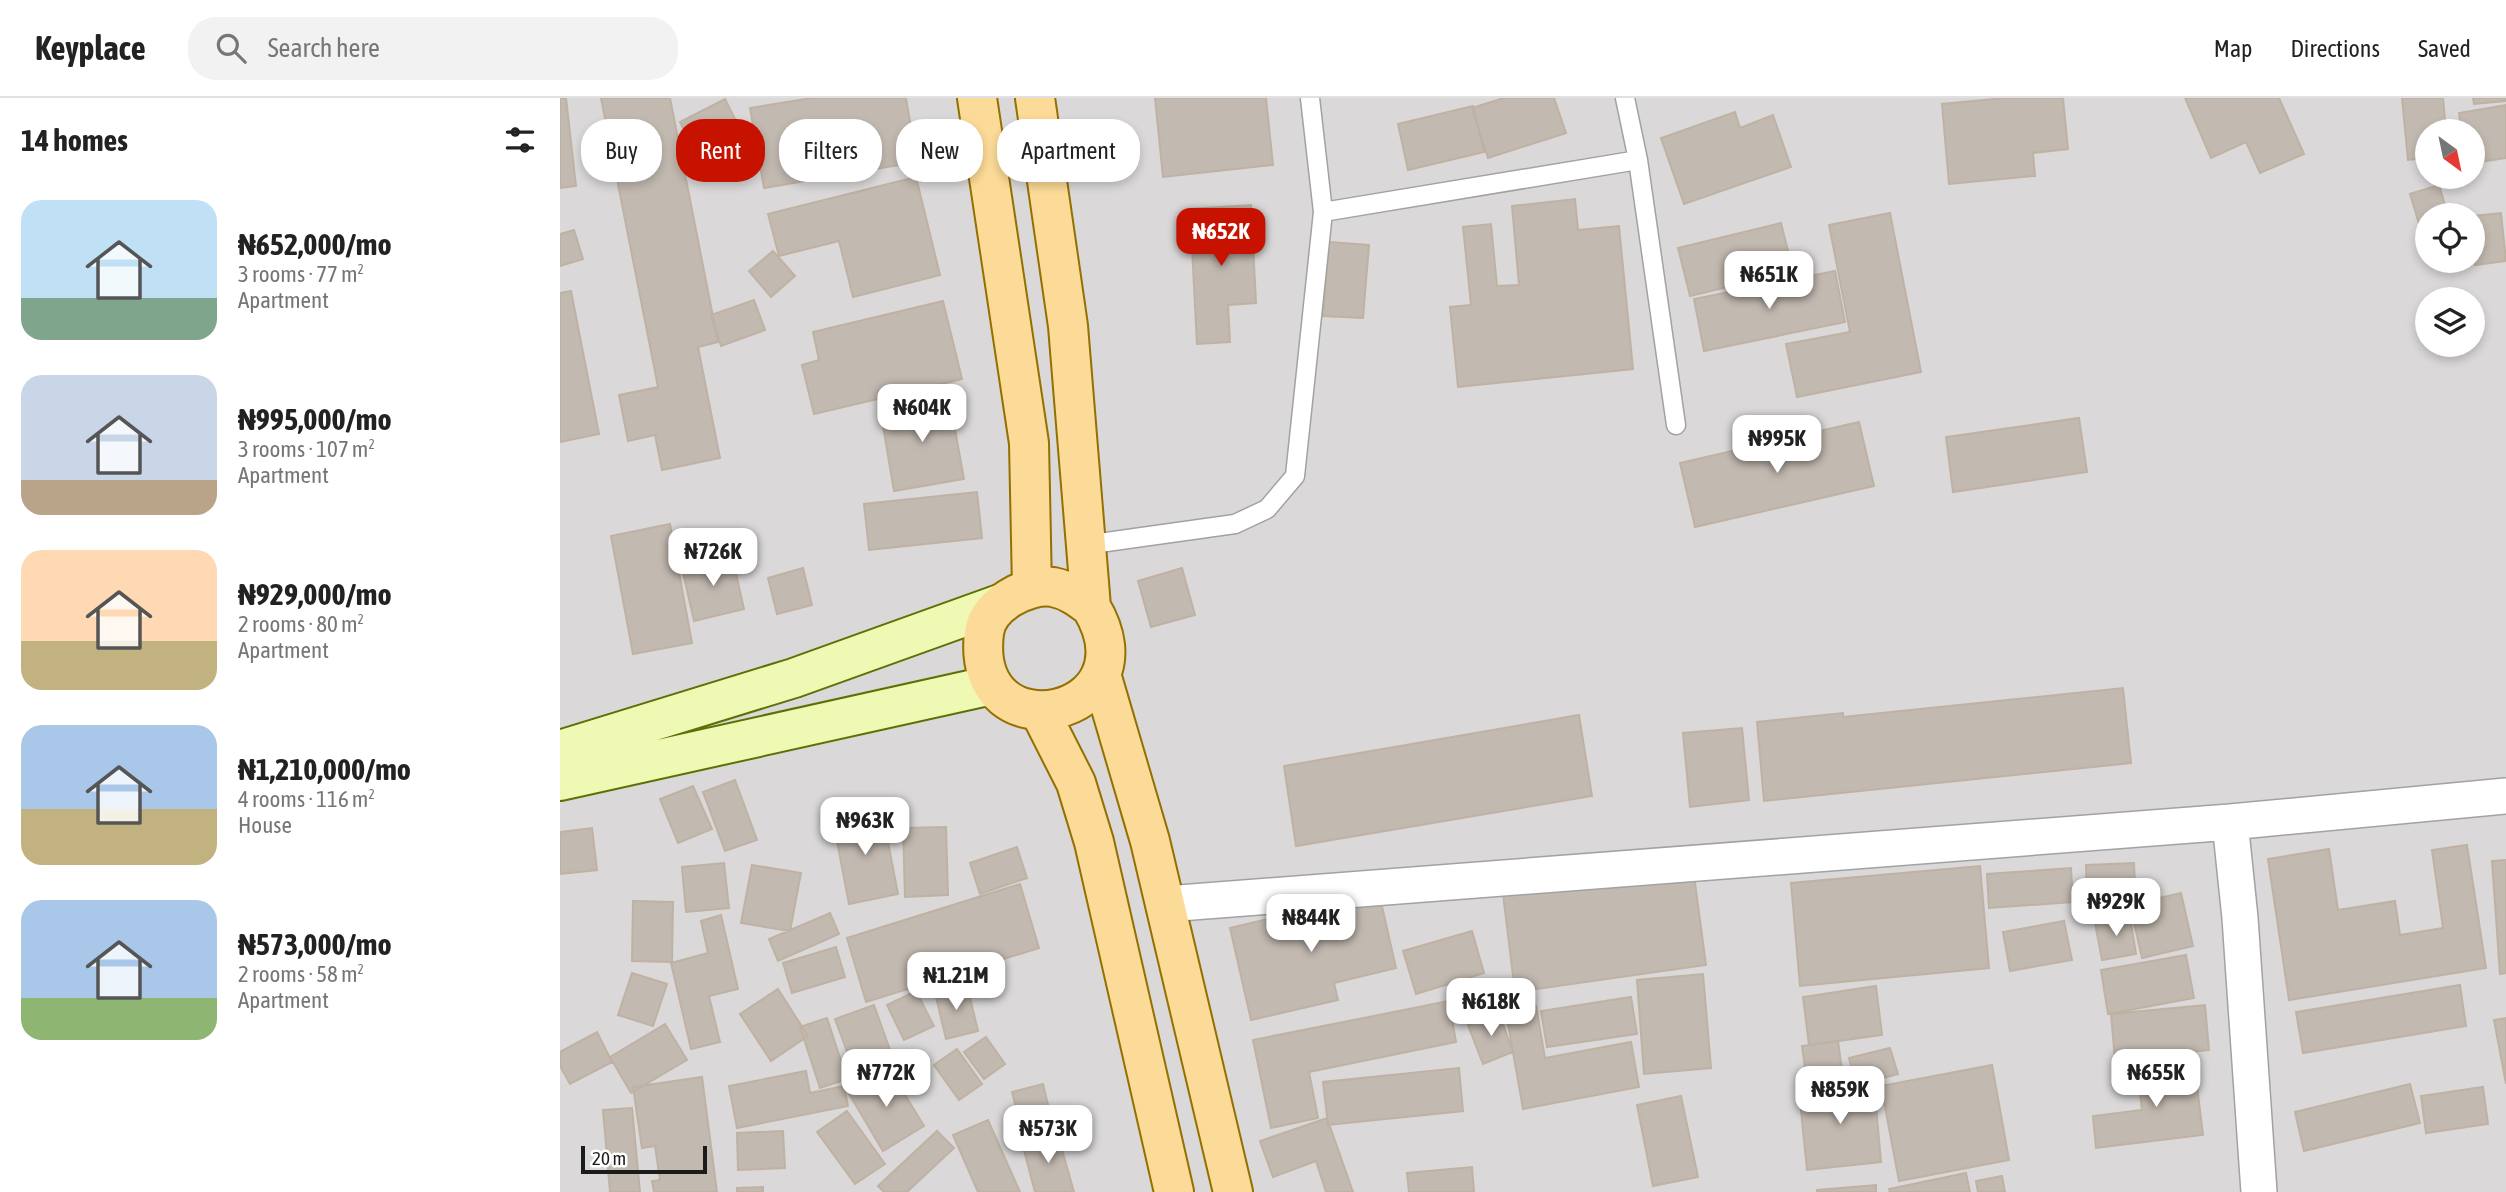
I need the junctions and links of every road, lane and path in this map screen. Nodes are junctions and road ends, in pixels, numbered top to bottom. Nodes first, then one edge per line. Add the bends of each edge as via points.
1 (977, 98) edge
2 (1035, 98) edge
3 (1310, 98) edge
4 (1625, 98) edge
5 (1638, 159) junction
6 (1323, 212) junction
7 (1676, 425) dead end
8 (1086, 545) junction
9 (1016, 596) junction
10 (1091, 607) junction
11 (1101, 674) junction
12 (992, 685) junction
13 (1040, 712) junction
14 (560, 750) edge
15 (560, 781) edge
16 (2506, 796) edge
17 (2230, 822) junction
18 (1166, 904) junction
19 (1174, 1192) edge
20 (1233, 1192) edge
21 (2259, 1192) edge

1 - 9 main road via 1029,443
2 - 8 main road via 1068,326
3 - 6 lane
4 - 5 lane
5 - 6 lane
5 - 7 lane
6 - 8 lane via 1295,476 1267,509 1235,524
8 - 10 main road
9 - 10 main road via 1053,587 1074,594
9 - 12 main road via 984,628 981,658
9 - 14 main road via 794,678
10 - 11 main road via 1103,627 1107,651
11 - 13 main road via 1087,695 1065,708
11 - 18 main road
12 - 13 main road via 1013,704
12 - 15 main road
13 - 19 main road via 1076,783 1094,842
16 - 17 street
17 - 18 street
17 - 21 street
18 - 20 main road

